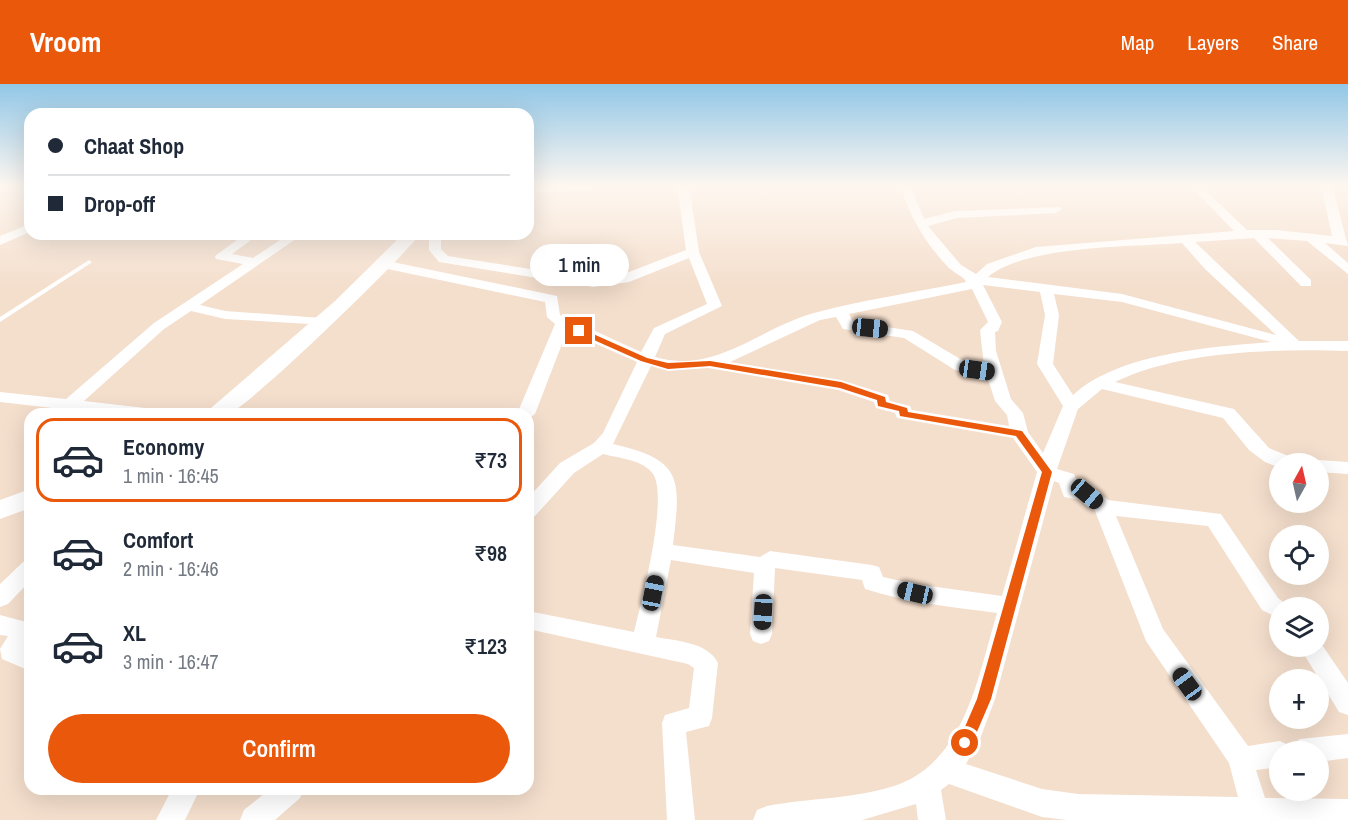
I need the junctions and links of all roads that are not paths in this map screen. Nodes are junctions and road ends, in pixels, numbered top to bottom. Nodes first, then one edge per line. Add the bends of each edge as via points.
1 (688, 219) edge
2 (919, 219) edge
3 (943, 219) edge
4 (1234, 219) edge
5 (1337, 219) edge
6 (920, 223) junction
7 (24, 231) edge
8 (1250, 233) junction
9 (1311, 237) junction
10 (1185, 238) junction
11 (244, 240) edge
12 (288, 240) edge
13 (406, 240) edge
14 (435, 240) edge
15 (0, 242) edge
16 (1344, 242) edge
17 (693, 252) junction
18 (89, 261) dead end
19 (254, 262) junction
20 (383, 264) junction
21 (1348, 270) edge
22 (561, 279) junction
23 (976, 281) junction
24 (1306, 283) dead end
25 (1046, 287) junction
26 (552, 299) junction
27 (190, 307) junction
28 (840, 311) junction
29 (0, 320) edge
30 (322, 322) junction
31 (563, 323) junction
32 (1294, 344) junction
33 (1343, 350) edge
34 (644, 360) junction
35 (710, 364) junction
36 (993, 372) junction
37 (1100, 383) junction
38 (0, 397) edge
39 (72, 403) junction
40 (1071, 406) junction
41 (109, 408) edge
42 (223, 408) edge
43 (528, 408) edge
44 (1019, 433) junction
45 (600, 447) junction
46 (1269, 456) edge
47 (1329, 467) edge
48 (1348, 468) edge
49 (1047, 472) junction
50 (24, 500) edge
51 (534, 504) edge
52 (1102, 507) junction
53 (0, 510) edge
54 (661, 550) junction
55 (765, 566) junction
56 (24, 574) edge
57 (0, 598) edge
58 (1269, 602) edge
59 (1010, 606) junction
60 (534, 621) edge
61 (0, 625) edge
62 (24, 631) edge
63 (24, 631) edge
64 (761, 634) dead end
65 (643, 644) junction
66 (1317, 657) edge
67 (24, 658) edge
68 (1348, 704) edge
69 (1348, 746) edge
70 (1329, 748) edge
71 (1269, 755) edge
72 (1242, 759) junction
73 (937, 777) junction
74 (184, 795) edge
75 (284, 795) edge
76 (1348, 813) edge
77 (1251, 814) edge
78 (170, 820) edge
79 (254, 820) edge
80 (681, 820) edge
81 (771, 820) edge
82 (932, 820) edge

1 - 17 street
2 - 6 street
3 - 6 street
4 - 8 street
5 - 16 street
6 - 23 street via 950,263
7 - 15 street
8 - 9 street
8 - 10 street
8 - 24 street
9 - 16 street
9 - 21 street
10 - 23 street via 1036,251 992,267
10 - 32 street via 1211,269 1262,311
11 - 19 street via 221,256
12 - 19 street
13 - 20 street
14 - 22 street via 435,250 444,259
17 - 22 street via 612,283
17 - 34 street via 715,306 659,332
18 - 29 lane
19 - 27 street
20 - 26 street
20 - 30 street
22 - 26 street
23 - 25 street
23 - 28 street
23 - 36 street via 995,322 987,330
25 - 32 street via 1163,307
25 - 40 street via 1052,315 1045,364
26 - 31 street via 554,317
27 - 30 street via 225,315
27 - 39 street via 159,326
28 - 35 street via 802,322
28 - 36 street via 848,326 908,334 961,368
30 - 42 street
31 - 34 street
31 - 43 street
32 - 33 street
32 - 37 street via 1148,364
34 - 35 street via 682,367
34 - 45 street via 610,436
35 - 44 street via 841,385 882,399 882,404 904,410 903,414
36 - 44 street via 1003,401 1015,413
37 - 40 street
37 - 46 street via 1228,413 1258,451
38 - 39 street
39 - 41 street
40 - 49 street
44 - 49 street
45 - 51 street via 567,468
45 - 54 street via 645,460 665,476 668,501
47 - 48 street
49 - 52 street via 1067,479 1071,492 1087,494
49 - 59 street
50 - 53 street
52 - 58 street via 1214,519
52 - 72 street via 1154,634
54 - 55 street
54 - 65 street
55 - 59 street via 770,559 872,573 873,583
55 - 64 street
56 - 57 street
59 - 73 street via 984,699 965,743
60 - 65 street
61 - 62 street
63 - 67 street via 10,652
65 - 80 street via 693,655 706,663 700,718 674,723
66 - 68 street
69 - 70 street
71 - 72 street
72 - 77 street
73 - 77 street via 1054,804 1121,810 1198,808
73 - 81 street via 899,799
73 - 82 street
74 - 78 street
75 - 79 street
76 - 77 street

